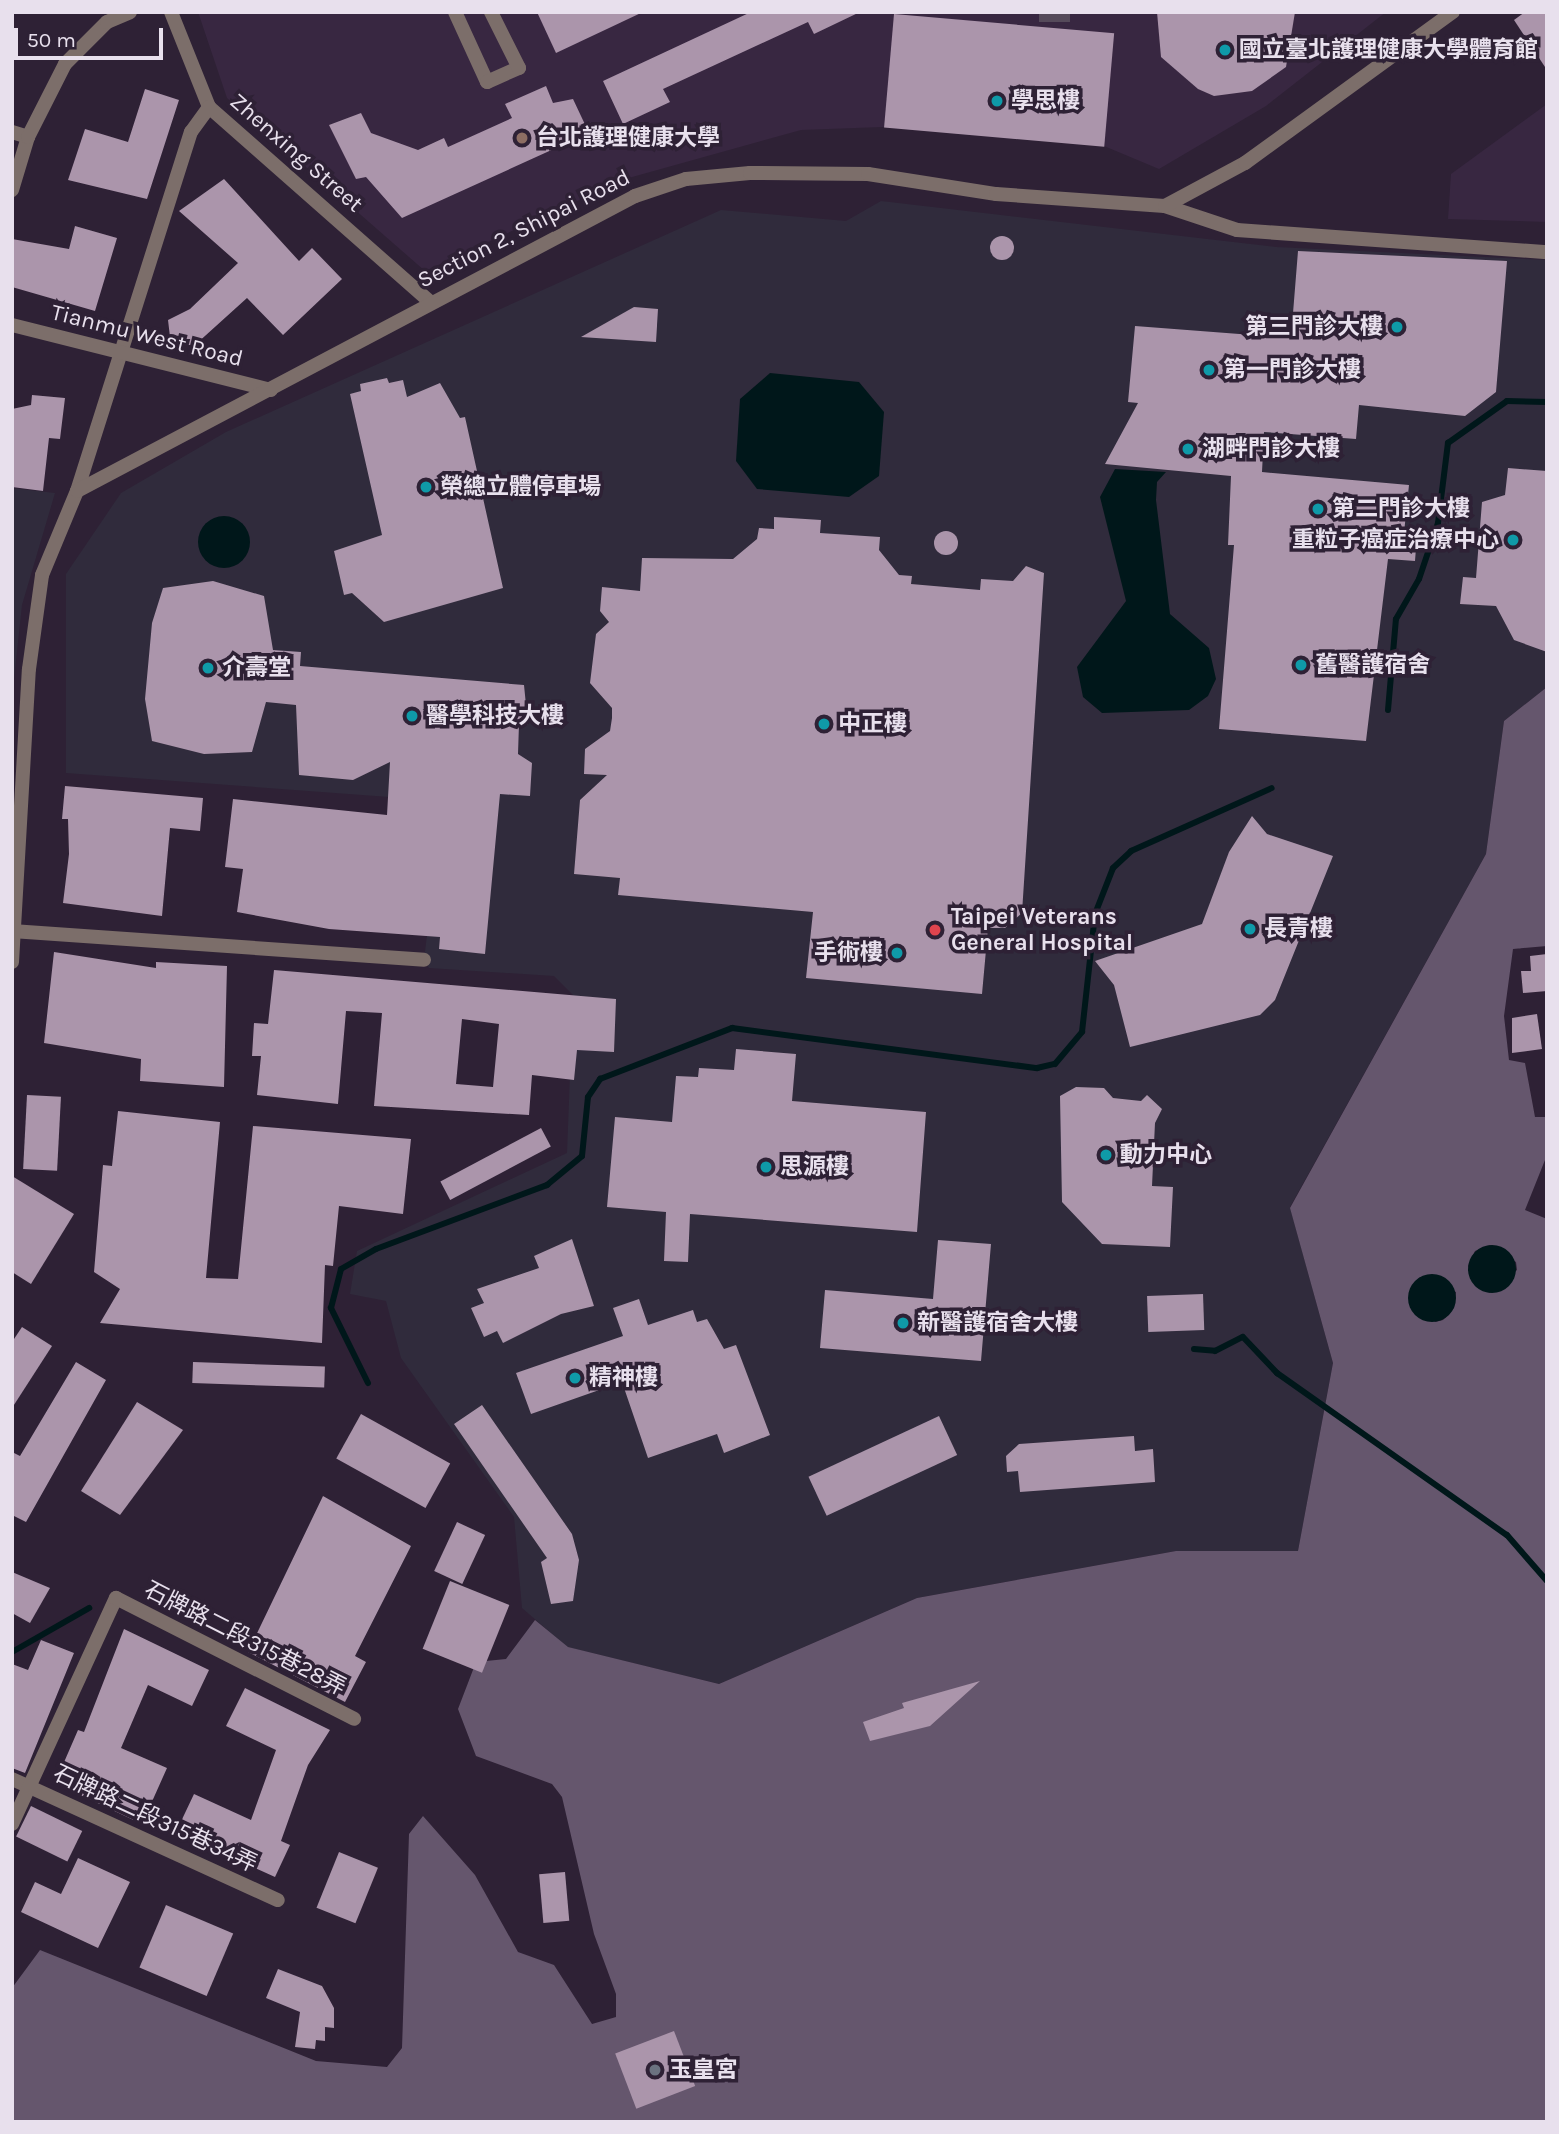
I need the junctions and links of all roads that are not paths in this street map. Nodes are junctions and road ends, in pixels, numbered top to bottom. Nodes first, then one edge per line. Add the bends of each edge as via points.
1 (130, 12) edge
2 (171, 12) edge
3 (455, 12) edge
4 (491, 12) edge
5 (1453, 12) edge
6 (209, 107) junction
7 (12, 132) edge
8 (28, 137) junction
9 (12, 190) edge
10 (1165, 206) junction
11 (1547, 252) edge
12 (429, 301) junction
13 (12, 325) edge
14 (123, 353) junction
15 (271, 390) junction
16 (77, 491) junction
17 (14, 931) edge
18 (424, 960) dead end
19 (12, 962) edge
20 (354, 1719) dead end
21 (12, 1779) edge
22 (30, 1787) junction
23 (12, 1824) edge
24 (278, 1900) dead end

1 - 8 street via 83,42
2 - 6 street, Zhenxing Street
3 - 4 street via 487,82 519,68
5 - 10 street via 1245,163
6 - 12 street, Zhenxing Street
6 - 14 street via 191,132
7 - 8 street
8 - 9 street
10 - 11 street, Section 2, Shipai Road via 1237,230
10 - 12 street, Section 2, Shipai Road via 996,194 868,174 750,173 685,179 635,196
12 - 15 street, Section 2, Shipai Road
13 - 14 street, Tianmu West Road
14 - 15 street, Tianmu West Road
14 - 16 street
15 - 16 street, Section 2, Shipai Road via 201,420
16 - 17 street via 42,575 29,669
17 - 18 street
17 - 19 street
20 - 22 street, 石牌路二段315巷28弄 via 116,1598
21 - 22 street, 石牌路二段315巷34弄
22 - 23 street
22 - 24 street, 石牌路二段315巷34弄

